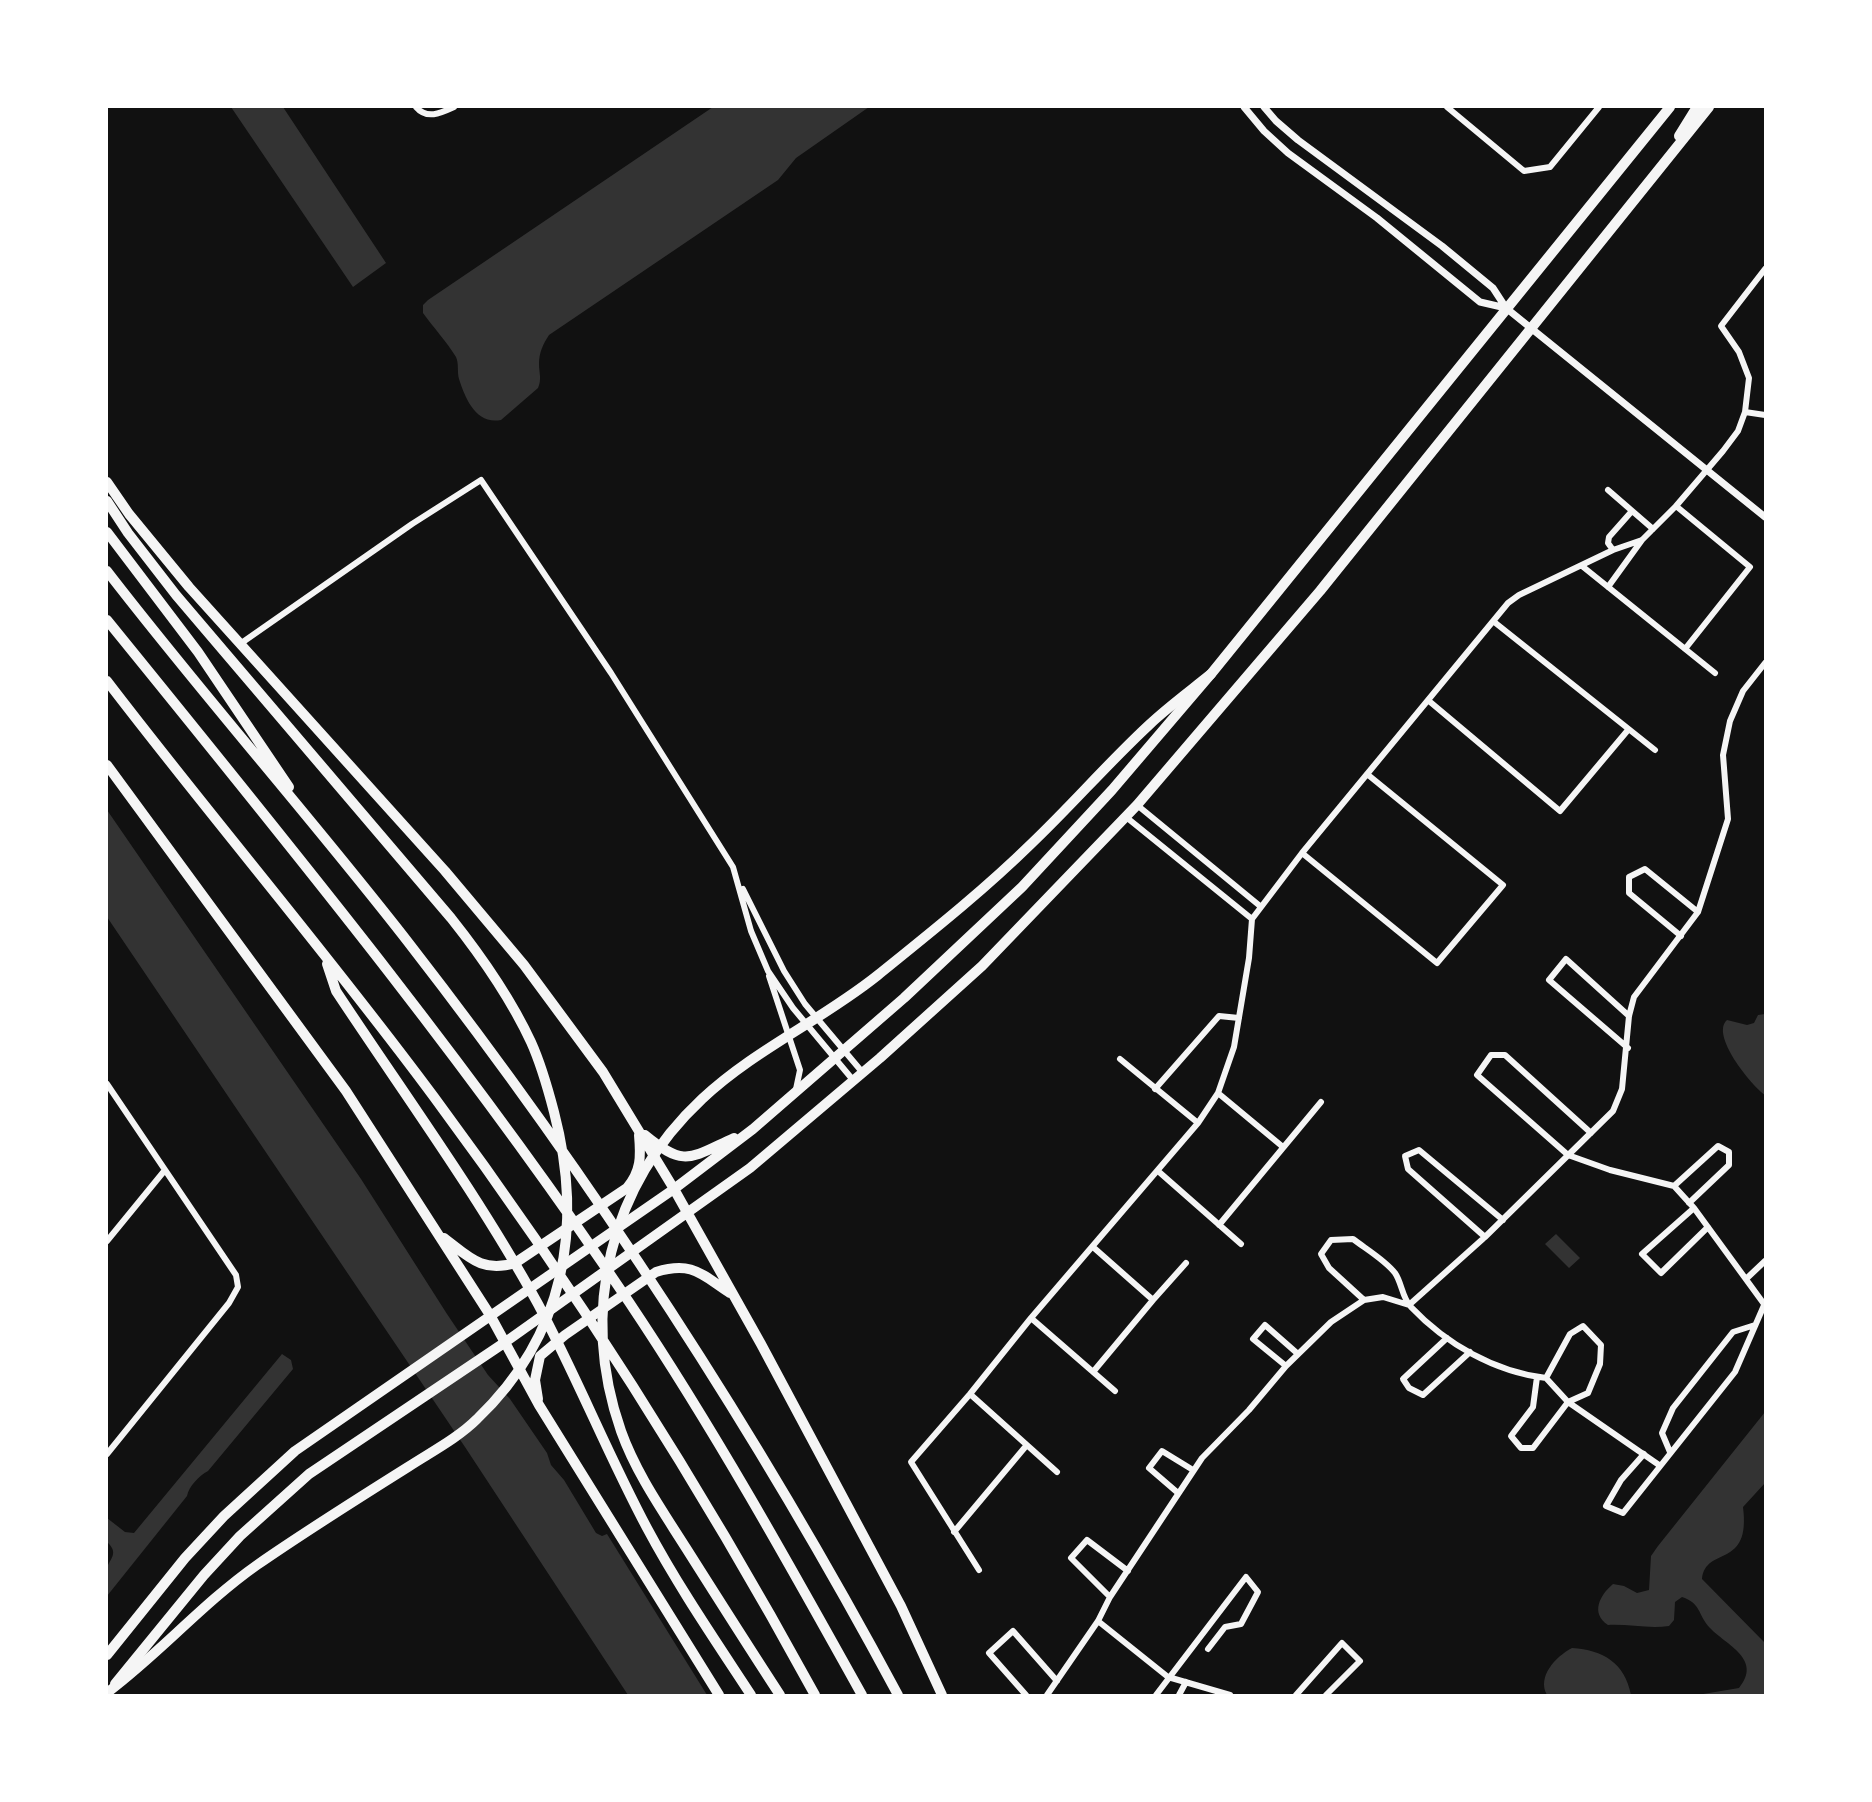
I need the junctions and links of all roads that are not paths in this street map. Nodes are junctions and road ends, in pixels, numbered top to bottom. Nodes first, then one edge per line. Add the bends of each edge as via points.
1 (416, 107) edge
2 (454, 107) edge
3 (1244, 107) edge
4 (1264, 107) edge
5 (1447, 107) edge
6 (1599, 107) edge
7 (1670, 107) edge
8 (1697, 107) edge
9 (1709, 107) edge
10 (1667, 158) junction
11 (1765, 269) edge
12 (1506, 309) junction
13 (1530, 329) junction
14 (1745, 412) junction
15 (1765, 415) edge
16 (1706, 470) junction
17 (107, 482) edge
18 (1608, 491) dead end
19 (107, 501) edge
20 (1676, 506) junction
21 (1632, 511) junction
22 (1765, 517) edge
23 (1653, 529) junction
24 (107, 532) edge
25 (1642, 540) junction
26 (1613, 550) junction
27 (1581, 565) junction
28 (107, 571) edge
29 (1608, 587) junction
30 (107, 620) edge
31 (1493, 621) junction
32 (240, 644) junction
33 (1685, 649) junction
34 (1765, 663) edge
35 (1715, 673) dead end
36 (1211, 674) junction
37 (107, 681) edge
38 (1429, 701) junction
39 (1628, 730) junction
40 (1655, 750) dead end
41 (107, 765) edge
42 (1367, 774) junction
43 (1137, 805) junction
44 (1126, 817) junction
45 (330, 847) junction
46 (1302, 853) junction
47 (737, 878) junction
48 (1260, 906) junction
49 (1698, 912) junction
50 (1252, 919) junction
51 (1681, 936) junction
52 (324, 955) junction
53 (768, 971) junction
54 (1629, 1016) junction
55 (1239, 1018) junction
56 (1628, 1048) junction
57 (845, 1051) junction
58 (1120, 1059) dead end
59 (835, 1060) junction
60 (863, 1073) junction
61 (853, 1080) junction
62 (107, 1084) edge
63 (1155, 1089) junction
64 (1218, 1093) junction
65 (794, 1095) junction
66 (1321, 1102) dead end
67 (1198, 1124) junction
68 (753, 1129) junction
69 (639, 1130) junction
70 (1591, 1133) junction
71 (1283, 1147) junction
72 (1569, 1154) junction
73 (165, 1170) junction
74 (1158, 1171) junction
75 (1674, 1186) junction
76 (674, 1189) junction
77 (1691, 1205) junction
78 (688, 1214) junction
79 (1503, 1220) junction
80 (1219, 1225) junction
81 (1708, 1227) junction
82 (438, 1233) junction
83 (1485, 1237) junction
84 (107, 1241) edge
85 (1241, 1244) dead end
86 (1093, 1247) junction
87 (1765, 1261) edge
88 (1186, 1263) dead end
89 (1746, 1279) junction
90 (733, 1295) junction
91 (1153, 1300) junction
92 (1364, 1300) junction
93 (1765, 1304) edge
94 (1409, 1305) junction
95 (490, 1315) junction
96 (1031, 1318) junction
97 (1755, 1325) junction
98 (1447, 1338) junction
99 (504, 1343) junction
100 (1470, 1352) junction
101 (1298, 1354) junction
102 (1286, 1366) junction
103 (1093, 1371) junction
104 (1537, 1377) junction
105 (1546, 1378) junction
106 (1115, 1391) dead end
107 (970, 1394) junction
108 (1568, 1402) junction
109 (539, 1405) junction
110 (1026, 1446) junction
111 (1670, 1452) junction
112 (107, 1454) edge
113 (1644, 1454) junction
114 (1659, 1465) junction
115 (1194, 1470) junction
116 (1057, 1472) dead end
117 (1178, 1493) junction
118 (954, 1532) junction
119 (979, 1570) dead end
120 (1128, 1571) junction
121 (1111, 1597) junction
122 (1098, 1621) junction
123 (1208, 1649) dead end
124 (107, 1655) edge
125 (1168, 1676) junction
126 (1056, 1681) junction
127 (1186, 1682) junction
128 (107, 1693) edge
129 (719, 1695) edge
130 (751, 1695) edge
131 (779, 1695) edge
132 (815, 1695) edge
133 (862, 1695) edge
134 (898, 1695) edge
135 (943, 1695) edge
136 (1026, 1695) edge
137 (1046, 1695) edge
138 (1156, 1695) edge
139 (1179, 1695) edge
140 (1230, 1695) edge
141 (1296, 1695) edge
142 (1326, 1695) edge

1 - 2 street via 430,115
3 - 12 street via 1288,153 1480,302
4 - 12 street via 1298,140 1493,288
5 - 6 street via 1524,171 1549,167
7 - 12 main road
8 - 10 main road
9 - 10 main road
10 - 13 main road
11 - 14 street via 1721,326 1740,352 1749,378
12 - 13 street
12 - 36 main road
13 - 16 street
13 - 43 main road via 1320,591
14 - 15 street
14 - 16 street via 1738,431
16 - 20 street
16 - 22 street
17 - 32 main road
18 - 21 street
19 - 128 highway via 176,595 490,967 532,1043 543,1074 558,1126 568,1208 567,1246 548,1319 508,1385 476,1420 256,1566
20 - 23 street
20 - 33 street via 1750,566
21 - 23 street
21 - 26 street via 1609,537
23 - 25 street
24 - 45 highway via 198,652
25 - 26 street
25 - 29 street
26 - 27 street
27 - 29 street
27 - 31 street via 1519,595
28 - 45 highway
29 - 33 street
30 - 133 highway via 429,1021 569,1216 630,1304 757,1510
31 - 38 street
31 - 39 street
32 - 47 street via 481,480 611,673
32 - 69 main road via 398,817 524,965 603,1072
33 - 35 street
34 - 49 street via 1743,691 1730,721 1723,755 1728,819
36 - 57 main road via 1022,887
36 - 131 highway via 1149,725 988,884 873,979 704,1096 668,1135 642,1171 628,1201 615,1233 602,1302 602,1344 621,1430 648,1488
37 - 52 highway
38 - 39 street via 1560,811
38 - 42 street
39 - 40 street
41 - 82 main road via 346,1091
42 - 46 street
42 - 46 street via 1503,885 1437,963
43 - 44 main road
43 - 48 street
44 - 50 street
44 - 60 main road via 982,966
45 - 134 highway via 406,939 589,1186 713,1374
46 - 48 street
47 - 53 street
47 - 57 street via 784,971
48 - 50 street
49 - 51 street
49 - 51 street via 1645,869 1629,877 1629,893
50 - 55 street
51 - 54 street via 1634,996
52 - 130 highway via 336,991 501,1241 568,1362 663,1557
52 - 132 highway via 434,1097 594,1327 738,1558
53 - 59 street
53 - 65 street via 800,1070
54 - 56 street
54 - 56 street via 1566,959 1549,979
55 - 63 street via 1219,1016
55 - 64 street
56 - 70 street via 1617,1105
57 - 59 main road
57 - 60 street
58 - 63 street
59 - 61 street
59 - 65 main road
60 - 61 main road
61 - 78 main road via 766,1156
62 - 73 street
63 - 67 street
64 - 67 street
64 - 71 street
65 - 68 main road
66 - 71 street
67 - 74 street
68 - 69 main road via 688,1158 670,1154
68 - 76 main road
69 - 76 main road
69 - 82 main road via 639,1168 627,1188 515,1263 483,1265
70 - 72 street
70 - 72 street via 1505,1055 1491,1055 1477,1075
71 - 80 street
72 - 75 street
72 - 79 street
73 - 84 street
73 - 112 street via 236,1275 238,1287
74 - 80 street
74 - 86 street
75 - 77 street
75 - 77 street via 1718,1146 1728,1152 1729,1165
76 - 78 main road
76 - 95 main road
77 - 81 street
77 - 81 street via 1642,1254 1661,1273
78 - 90 main road
78 - 99 main road
79 - 83 street
79 - 83 street via 1419,1150 1405,1156 1408,1169
80 - 85 street
81 - 89 street
82 - 95 main road
83 - 94 street
86 - 91 street
86 - 96 street
87 - 89 street
88 - 91 street
89 - 93 street
90 - 109 main road via 684,1267 656,1272 540,1356 535,1380
90 - 135 main road via 901,1606
91 - 103 street
92 - 94 street via 1383,1297
92 - 94 street via 1329,1268 1321,1254 1331,1240 1353,1239 1395,1273
92 - 101 street via 1331,1322
93 - 97 street
94 - 98 street
95 - 99 main road
95 - 124 main road via 295,1451 185,1558
96 - 103 street
96 - 107 street
97 - 111 street via 1735,1372
97 - 111 street via 1733,1332 1673,1408 1662,1433
98 - 100 street
98 - 100 street via 1403,1379 1409,1388 1423,1395
99 - 109 main road
99 - 128 main road via 309,1474 204,1574
100 - 104 street via 1493,1365
101 - 102 street
101 - 102 street via 1265,1325 1253,1339
102 - 115 street
103 - 106 street
104 - 105 street
104 - 108 street via 1533,1408 1511,1436 1521,1448 1533,1448
105 - 108 street
105 - 108 street via 1570,1334 1583,1326 1601,1345 1600,1364 1588,1393
107 - 110 street
107 - 118 street via 911,1462
108 - 113 street
109 - 129 main road
110 - 116 street
110 - 118 street
111 - 114 street
113 - 114 street
113 - 114 street via 1621,1479 1606,1506 1623,1513
115 - 117 street
115 - 117 street via 1161,1451 1149,1468
117 - 120 street
118 - 119 street
120 - 121 street
120 - 121 street via 1087,1540 1071,1558
121 - 122 street
122 - 125 street
122 - 126 street
123 - 125 street via 1225,1627 1241,1623 1258,1592 1246,1577
125 - 127 street
125 - 138 street
126 - 136 street via 1013,1632 989,1653
126 - 137 street
127 - 139 street
127 - 140 street
141 - 142 street via 1342,1643 1360,1661

